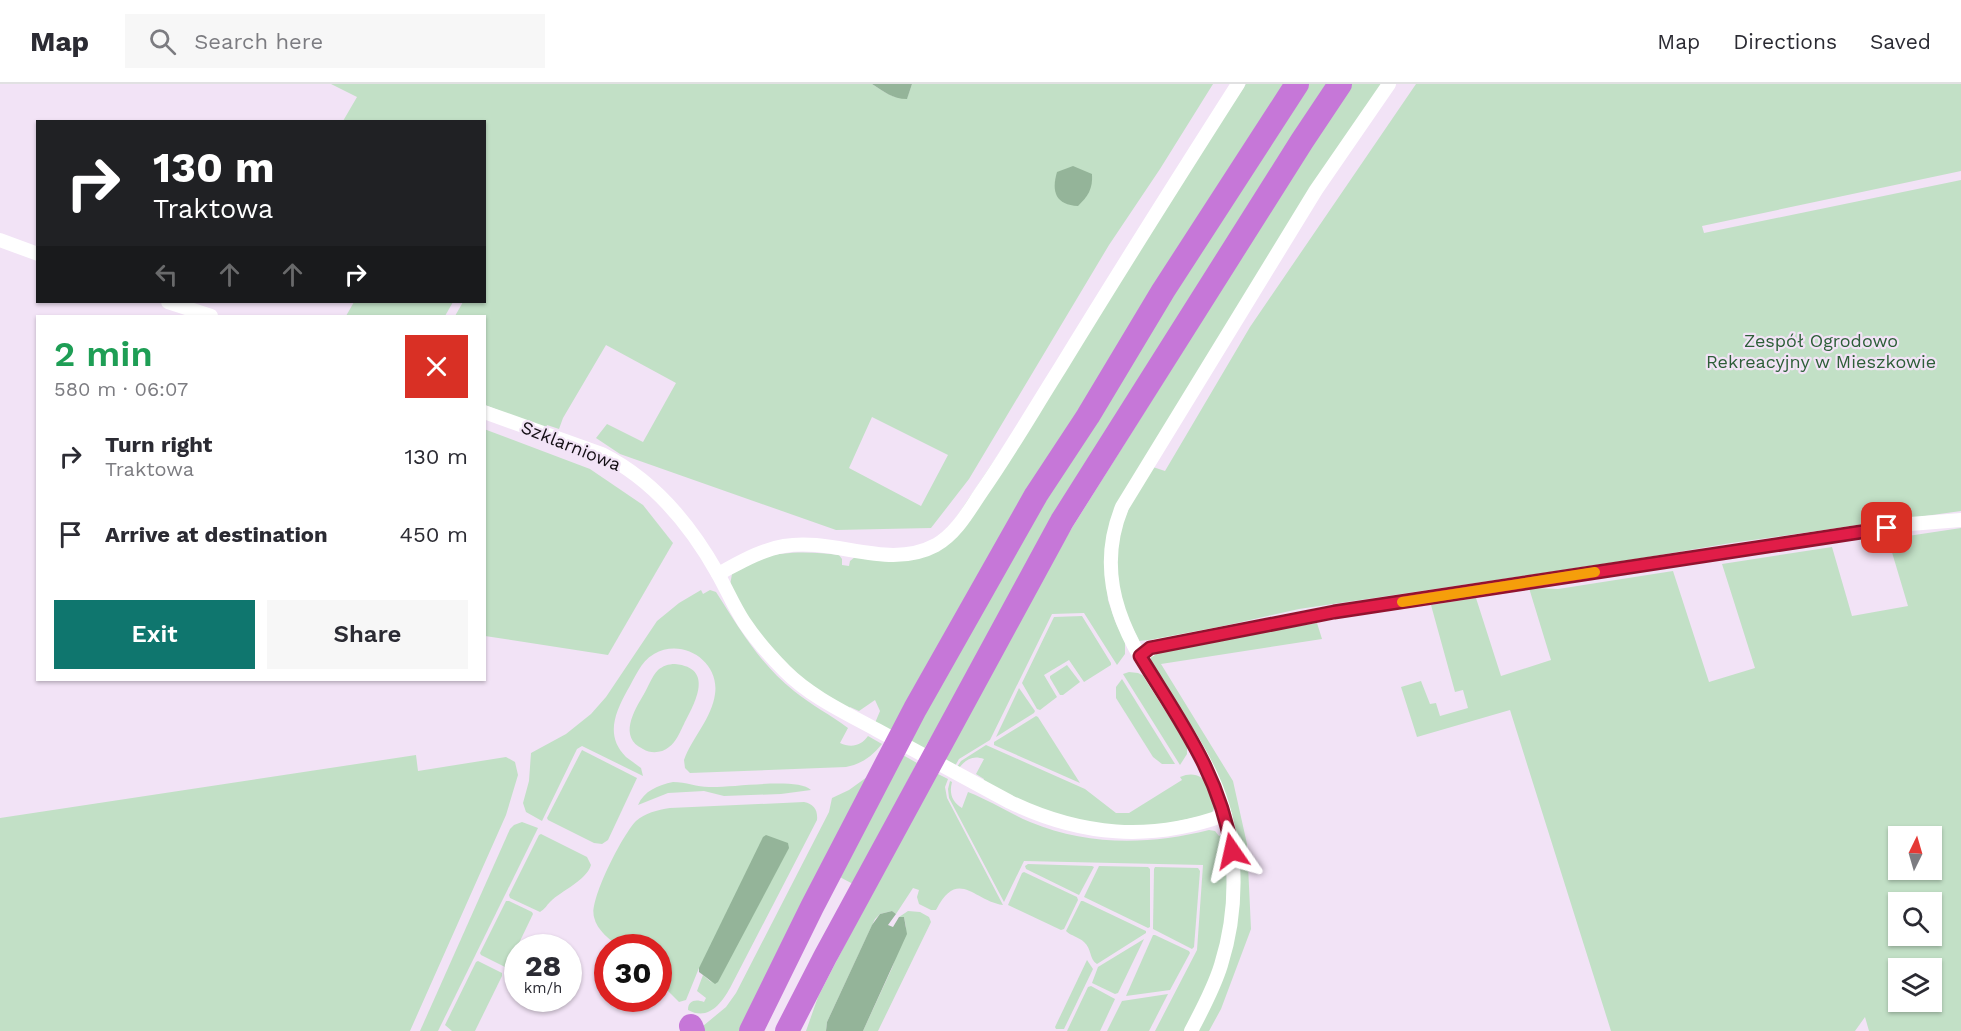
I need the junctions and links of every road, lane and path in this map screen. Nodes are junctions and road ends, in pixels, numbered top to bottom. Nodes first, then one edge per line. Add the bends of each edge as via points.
1 (1238, 84) edge
2 (1297, 84) edge
3 (1340, 84) edge
4 (1389, 84) edge
5 (0, 240) edge
6 (36, 253) edge
7 (171, 303) edge
8 (208, 315) edge
9 (486, 413) edge
10 (1961, 520) edge
11 (718, 574) junction
12 (1140, 656) junction
13 (915, 709) junction
14 (867, 769) dead end
15 (1225, 815) junction
16 (825, 957) junction
17 (751, 1031) edge
18 (787, 1031) edge
19 (799, 1031) edge
20 (1191, 1031) edge

1 - 11 street via 1003,461 947,537 924,550 890,556 785,546 746,559
2 - 13 highway via 1036,495
3 - 16 highway via 1062,520
4 - 12 street via 1316,190 1122,507 1112,541 1110,576 1117,611
5 - 6 street
7 - 8 street
9 - 11 street, Szklarniowa via 602,454 633,472 658,492 683,521
10 - 12 street via 1910,524 1334,612 1156,646
11 - 15 street, Szklarniowa via 748,629 788,674 820,698 1032,813 1093,830 1132,832 1188,826
12 - 15 street via 1204,763
13 - 14 highway
13 - 17 highway
15 - 20 street via 1233,866 1229,931 1216,980
16 - 18 highway
16 - 19 highway

